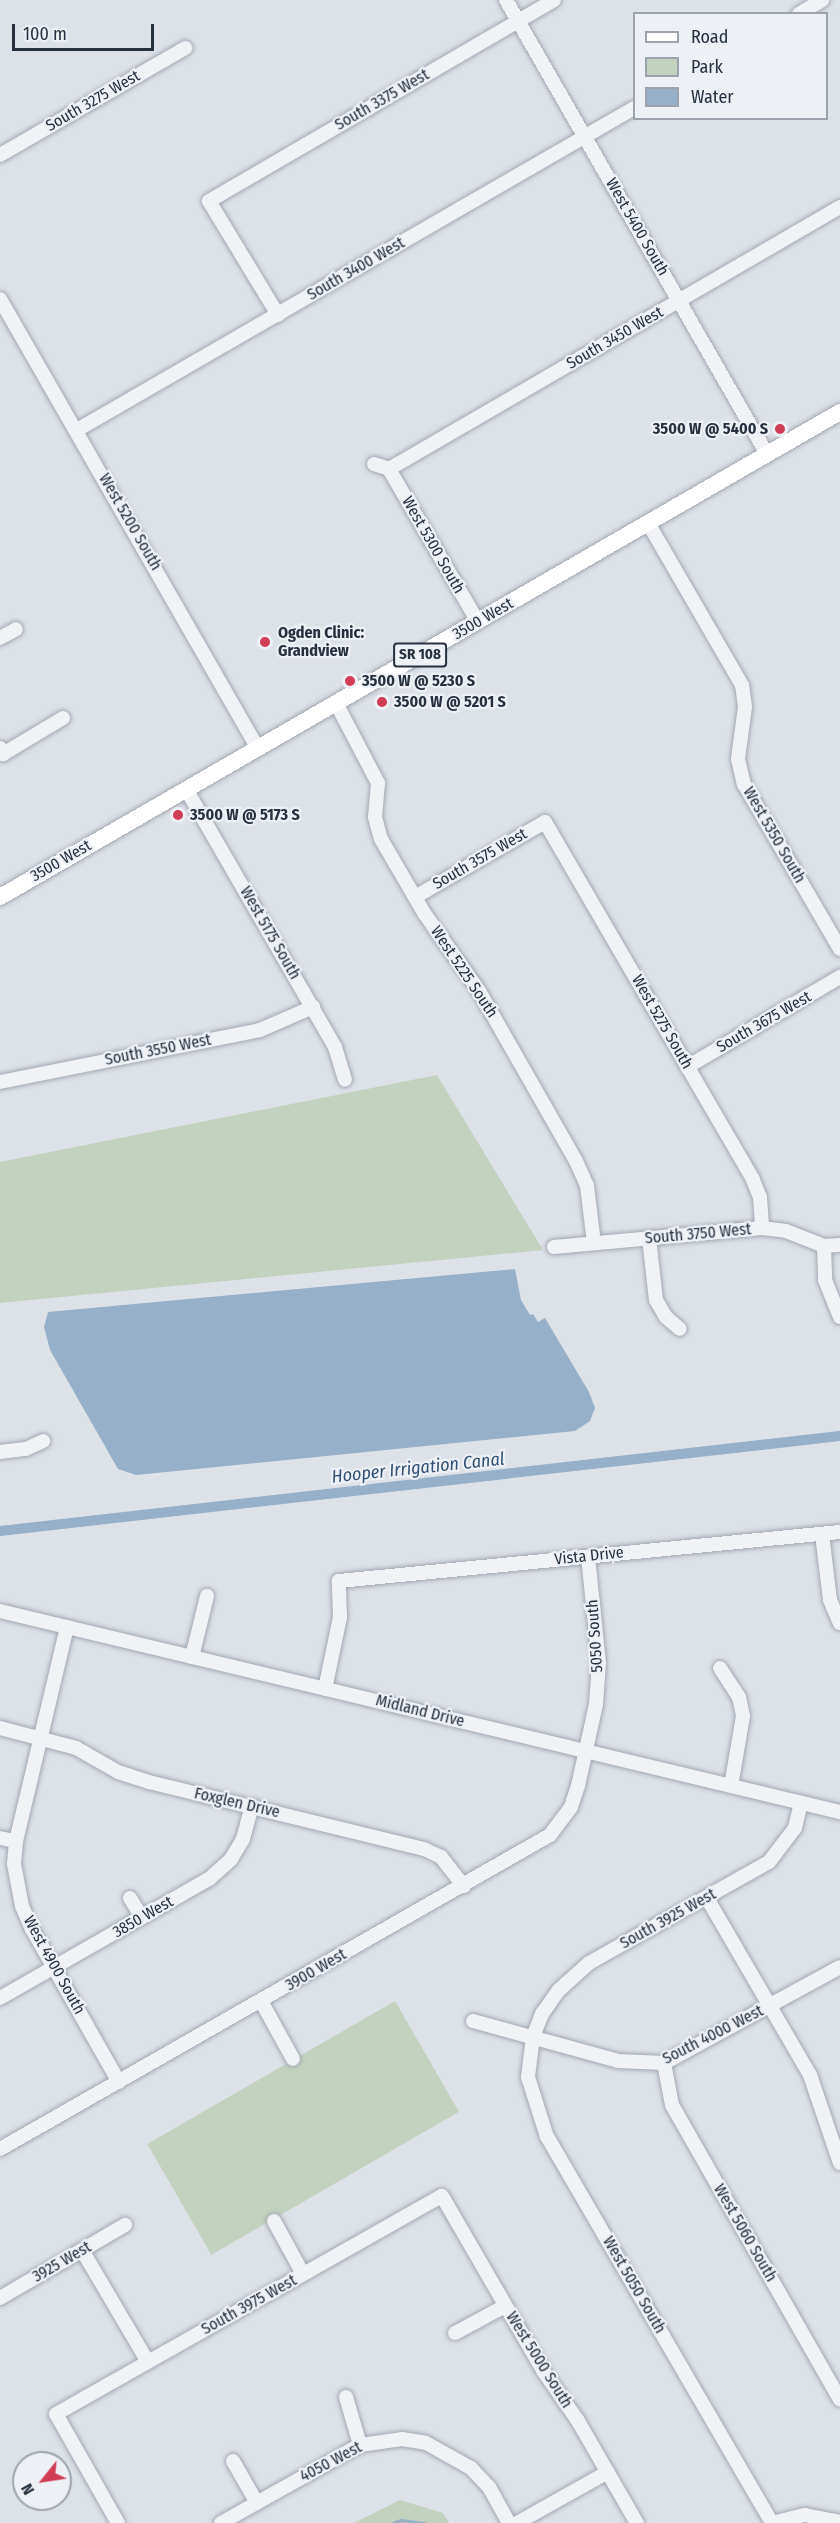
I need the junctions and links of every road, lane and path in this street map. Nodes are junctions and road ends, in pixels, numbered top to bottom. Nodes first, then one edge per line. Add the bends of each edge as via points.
1 (506, 0) edge
2 (554, 0) edge
3 (822, 0) edge
4 (802, 12) edge
5 (518, 21) junction
6 (185, 48) dead end
7 (633, 109) edge
8 (585, 137) junction
9 (0, 155) edge
10 (840, 207) edge
11 (0, 299) edge
12 (679, 300) junction
13 (278, 315) junction
14 (840, 412) edge
15 (77, 430) junction
16 (767, 454) junction
17 (374, 464) dead end
18 (389, 469) junction
19 (648, 523) junction
20 (478, 622) junction
21 (16, 629) dead end
22 (0, 639) edge
23 (336, 703) junction
24 (63, 718) dead end
25 (257, 747) junction
26 (2, 751) edge
27 (186, 789) junction
28 (545, 822) joint
29 (0, 897) edge
30 (415, 897) junction
31 (840, 949) edge
32 (840, 977) edge
33 (313, 1007) junction
34 (687, 1067) junction
35 (345, 1079) dead end
36 (0, 1082) edge
37 (762, 1228) junction
38 (648, 1238) junction
39 (594, 1243) junction
40 (840, 1245) edge
41 (824, 1246) junction
42 (554, 1247) dead end
43 (840, 1317) edge
44 (680, 1329) dead end
45 (43, 1441) dead end
46 (0, 1452) edge
47 (840, 1532) edge
48 (822, 1533) junction
49 (588, 1557) junction
50 (207, 1596) dead end
51 (0, 1611) edge
52 (840, 1623) edge
53 (67, 1627) junction
54 (192, 1656) junction
55 (720, 1668) dead end
56 (325, 1689) junction
57 (0, 1728) edge
58 (41, 1737) junction
59 (585, 1751) junction
60 (730, 1786) junction
61 (801, 1803) junction
62 (252, 1806) junction
63 (840, 1812) edge
64 (0, 1838) edge
65 (16, 1841) junction
66 (464, 1886) junction
67 (130, 1898) dead end
68 (707, 1898) junction
69 (142, 1918) junction
70 (840, 1967) edge
71 (54, 1968) junction
72 (0, 1998) edge
73 (261, 2001) junction
74 (770, 2005) junction
75 (473, 2020) dead end
76 (533, 2037) junction
77 (293, 2059) dead end
78 (664, 2063) junction
79 (119, 2082) junction
80 (0, 2149) edge
81 (840, 2163) edge
82 (442, 2196) joint
83 (274, 2221) dead end
84 (125, 2225) dead end
85 (82, 2250) junction
86 (303, 2274) junction
87 (0, 2298) edge
88 (505, 2306) junction
89 (455, 2333) dead end
90 (148, 2362) junction
91 (346, 2397) dead end
92 (840, 2399) edge
93 (360, 2445) junction
94 (233, 2461) dead end
95 (608, 2472) junction
96 (256, 2503) junction
97 (840, 2522) edge
98 (118, 2523) edge
99 (221, 2523) edge
100 (509, 2523) edge
101 (517, 2523) edge
102 (637, 2523) edge
103 (772, 2523) edge

1 - 5 street, West 5400 South
2 - 5 street, South 3375 West
3 - 4 street
5 - 8 street, West 5400 South
5 - 13 street, South 3375 West via 209,201
6 - 9 street, South 3275 West
7 - 8 street, South 3400 West
8 - 12 street, West 5400 South
8 - 13 street, South 3400 West
10 - 12 street, South 3450 West
11 - 15 street, West 5200 South
12 - 16 street, West 5400 South
12 - 18 street, South 3450 West
13 - 15 street, South 3400 West
14 - 16 main road, 3500 West / SR 108
15 - 25 street, West 5200 South
16 - 19 main road, 3500 West / SR 108
17 - 18 street
18 - 20 street, West 5300 South
19 - 20 main road, 3500 West / SR 108
19 - 31 street, West 5350 South via 742,685 745,707 738,759 744,784
20 - 23 main road, 3500 West / SR 108
21 - 22 street
23 - 25 main road, 3500 West / SR 108
23 - 30 street, West 5225 South via 378,783 375,817 381,839
24 - 26 street
25 - 27 main road, 3500 West / SR 108
27 - 29 main road, 3500 West / SR 108
27 - 33 street, West 5175 South
28 - 30 street, South 3575 West
28 - 34 street, West 5275 South
30 - 39 street, West 5225 South via 479,991 576,1161 587,1186
32 - 34 street, South 3675 West
33 - 35 street, West 5175 South via 335,1047
33 - 36 street, South 3550 West via 260,1030
34 - 37 street, West 5275 South via 753,1180 760,1197
37 - 38 street, South 3750 West
37 - 41 street, South 3750 West via 786,1231
38 - 39 street, South 3750 West
38 - 44 street via 656,1300 666,1317
39 - 42 street, South 3750 West
40 - 41 street, South 3750 West
41 - 43 street via 825,1280
45 - 46 street via 26,1449
47 - 48 street, Vista Drive
48 - 49 street, Vista Drive
48 - 52 street via 830,1599
49 - 56 street, Vista Drive via 339,1581 340,1617
49 - 59 street, 5050 South via 599,1663 596,1704
50 - 54 street
51 - 53 street, Midland Drive
53 - 54 street, Midland Drive
53 - 58 street, West 4900 South
54 - 56 street, Midland Drive
55 - 60 street via 739,1697 743,1716
56 - 59 street, Midland Drive
57 - 58 street, Foxglen Drive
58 - 62 street, Foxglen Drive via 76,1748 138,1779
58 - 65 street, West 4900 South
59 - 60 street, Midland Drive
59 - 66 street, 3900 West via 578,1786 561,1822 531,1848
60 - 61 street, Midland Drive
61 - 63 street, Midland Drive
61 - 68 street, South 3925 West via 795,1828 784,1847 769,1862
62 - 66 street, Foxglen Drive via 424,1849 441,1857
62 - 69 street, 3850 West via 243,1839 231,1859 209,1880
64 - 65 street
65 - 71 street, West 4900 South via 14,1864 22,1906
66 - 73 street, 3900 West
67 - 69 street
68 - 74 street
68 - 76 street, South 3925 West via 589,1963 559,1990 542,2014
69 - 71 street, 3850 West
70 - 74 street, South 4000 West
71 - 72 street, 3850 West
71 - 79 street, West 4900 South
73 - 77 street
73 - 79 street, 3900 West
74 - 78 street, South 4000 West
74 - 81 street via 810,2075
75 - 76 street, South 4000 West
76 - 78 street, South 4000 West via 618,2061
76 - 103 street, West 5050 South via 528,2077 547,2137
78 - 92 street, West 5060 South via 672,2106
79 - 80 street, 3900 West
82 - 86 street, South 3975 West
82 - 88 street, West 5000 South
83 - 86 street
84 - 85 street, 3925 West
85 - 87 street, 3925 West
85 - 90 street
86 - 90 street, South 3975 West
88 - 89 street
88 - 95 street, West 5000 South
90 - 98 street, South 3975 West via 56,2414
91 - 93 street
93 - 96 street, 4050 West
93 - 100 street, 4050 West via 402,2439 450,2453 489,2487
94 - 96 street
95 - 101 street
95 - 102 street, West 5000 South
96 - 99 street, 4050 West
97 - 103 street via 805,2515

